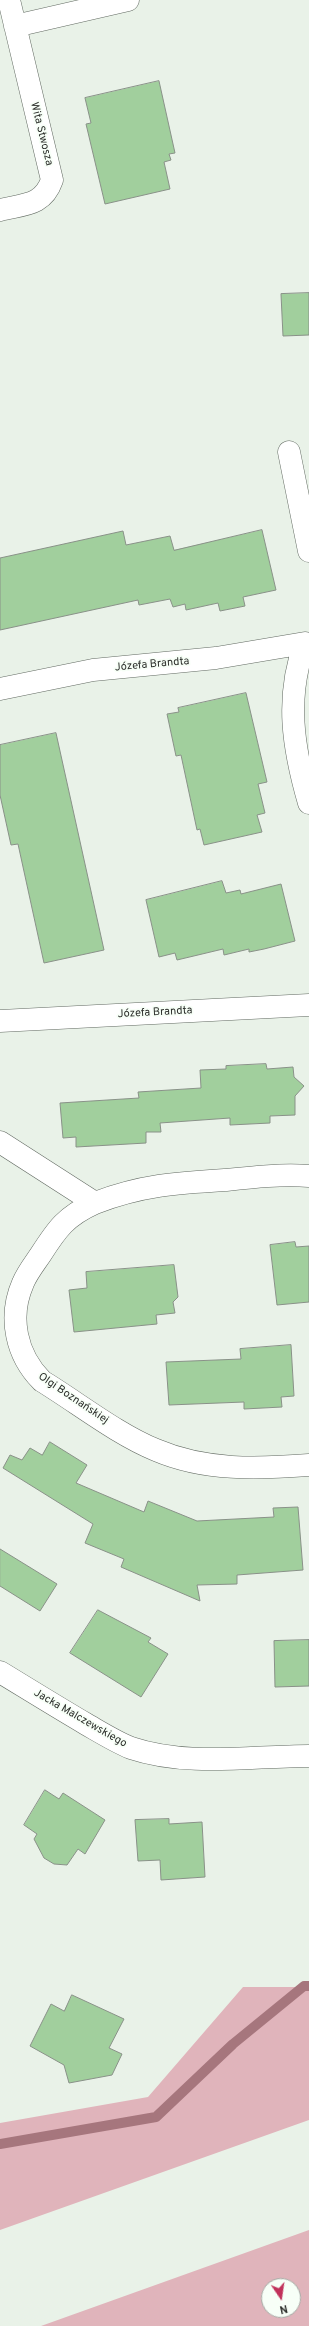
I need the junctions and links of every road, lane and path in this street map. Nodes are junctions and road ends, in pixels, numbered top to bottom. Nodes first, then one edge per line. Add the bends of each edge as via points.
1 (9, 0) edge
2 (128, 0) edge
3 (15, 26) junction
4 (0, 210) edge
5 (289, 452) dead end
6 (309, 551) edge
7 (307, 639) edge
8 (0, 689) edge
9 (309, 803) edge
10 (309, 1005) edge
11 (0, 1021) edge
12 (0, 1142) edge
13 (309, 1176) edge
14 (95, 1203) junction
15 (309, 1465) edge
16 (0, 1672) edge
17 (309, 1756) edge

1 - 3 street, Wita Stwosza
2 - 3 street
3 - 4 street, Wita Stwosza via 52,180 48,193 35,202
5 - 6 street
7 - 8 street, Józefa Brandta via 216,658 93,670
7 - 9 street, Józefa Brandta via 298,662 292,701 301,775
10 - 11 street, Józefa Brandta
12 - 14 street
13 - 14 street, Olgi Boznańskiej via 158,1185 122,1193
14 - 15 street, Olgi Boznańskiej via 78,1210 58,1227 23,1282 16,1308 16,1336 30,1368 42,1381 130,1437 156,1450 199,1462 240,1468
16 - 17 street, Jacka Malczewskiego via 130,1747 160,1755 192,1758

